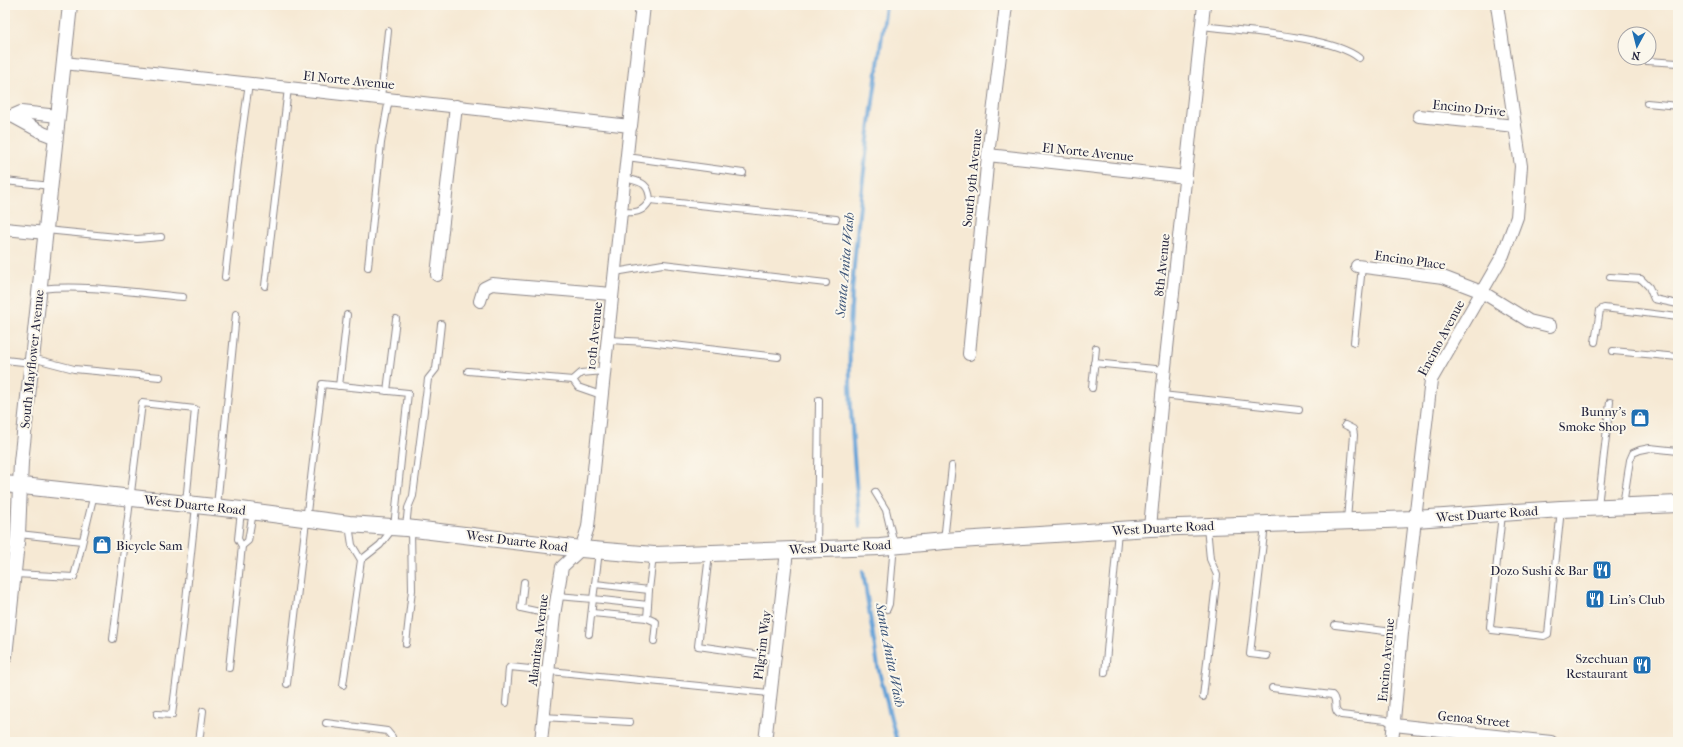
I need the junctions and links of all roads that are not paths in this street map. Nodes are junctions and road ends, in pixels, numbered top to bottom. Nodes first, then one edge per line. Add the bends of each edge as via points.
1 (70, 5) edge
2 (643, 5) edge
3 (1006, 5) edge
4 (1204, 5) edge
5 (1497, 5) edge
6 (1202, 26) junction
7 (388, 31) dead end
8 (1359, 58) dead end
9 (1657, 62) edge
10 (64, 63) junction
11 (1678, 63) edge
12 (249, 83) junction
13 (288, 88) junction
14 (385, 98) junction
15 (1647, 103) dead end
16 (456, 106) junction
17 (1678, 106) edge
18 (8, 116) edge
19 (58, 116) junction
20 (1419, 116) dead end
21 (630, 126) junction
22 (1515, 126) junction
23 (56, 138) junction
24 (988, 155) junction
25 (627, 157) junction
26 (743, 173) dead end
27 (1186, 177) junction
28 (625, 178) junction
29 (5, 181) edge
30 (51, 186) junction
31 (650, 200) junction
32 (621, 212) junction
33 (836, 219) dead end
34 (5, 229) edge
35 (46, 232) junction
36 (161, 237) dead end
37 (368, 267) dead end
38 (1360, 267) joint
39 (615, 272) junction
40 (437, 275) dead end
41 (225, 277) dead end
42 (1610, 277) dead end
43 (826, 283) dead end
44 (265, 286) dead end
45 (40, 289) junction
46 (1482, 292) junction
47 (612, 294) junction
48 (183, 297) dead end
49 (480, 301) dead end
50 (1678, 304) edge
51 (236, 314) dead end
52 (347, 315) dead end
53 (1678, 317) edge
54 (396, 319) dead end
55 (441, 324) dead end
56 (1550, 326) dead end
57 (608, 340) junction
58 (1354, 342) dead end
59 (1595, 342) dead end
60 (1096, 348) dead end
61 (1613, 351) dead end
62 (970, 354) dead end
63 (778, 356) dead end
64 (1678, 357) edge
65 (5, 360) edge
66 (32, 361) junction
67 (1094, 363) junction
68 (1165, 370) junction
69 (468, 371) dead end
70 (604, 372) junction
71 (160, 377) dead end
72 (573, 380) junction
73 (339, 386) junction
74 (1092, 388) dead end
75 (387, 391) junction
76 (601, 395) junction
77 (1162, 395) junction
78 (818, 400) dead end
79 (1610, 402) dead end
80 (1299, 410) dead end
81 (1346, 425) dead end
82 (1678, 451) edge
83 (952, 466) dead end
84 (5, 484) edge
85 (21, 486) junction
86 (875, 492) dead end
87 (94, 494) junction
88 (131, 498) junction
89 (1678, 504) edge
90 (191, 505) junction
91 (1623, 507) junction
92 (217, 508) junction
93 (1597, 508) junction
94 (1561, 509) junction
95 (247, 510) junction
96 (1502, 514) junction
97 (306, 518) junction
98 (1415, 519) junction
99 (1347, 522) junction
100 (1265, 523) junction
101 (349, 524) junction
102 (1206, 525) junction
103 (404, 528) junction
104 (1150, 528) junction
105 (1118, 530) junction
106 (18, 534) junction
107 (82, 541) junction
108 (944, 541) junction
109 (242, 546) junction
110 (887, 546) junction
111 (581, 549) junction
112 (817, 550) junction
113 (599, 551) junction
114 (787, 551) junction
115 (709, 553) junction
116 (654, 555) junction
117 (361, 560) junction
118 (15, 574) junction
119 (524, 582) dead end
120 (595, 584) junction
121 (649, 590) junction
122 (9, 595) edge
123 (557, 596) junction
124 (593, 599) junction
125 (648, 605) junction
126 (886, 609) dead end
127 (592, 612) junction
128 (554, 615) junction
129 (647, 618) junction
130 (1336, 626) dead end
131 (1402, 633) junction
132 (589, 634) dead end
133 (113, 639) dead end
134 (654, 641) dead end
135 (406, 644) dead end
136 (5, 656) edge
137 (1267, 656) dead end
138 (774, 657) junction
139 (229, 668) dead end
140 (548, 671) junction
141 (1104, 673) dead end
142 (287, 684) dead end
143 (343, 685) dead end
144 (1272, 688) dead end
145 (770, 693) junction
146 (1203, 697) dead end
147 (506, 703) dead end
148 (202, 711) dead end
149 (157, 714) dead end
150 (543, 717) junction
151 (630, 722) dead end
152 (326, 723) dead end
153 (1394, 725) junction
154 (199, 742) edge
155 (392, 742) edge
156 (541, 742) edge
157 (765, 742) edge
158 (1392, 742) edge
159 (1551, 742) edge

1 - 10 street, South Mayflower Avenue
2 - 21 street
3 - 24 street, South 9th Avenue
4 - 6 street, 8th Avenue
5 - 22 street, Encino Avenue
6 - 8 lane via 1311,40 1352,52
6 - 27 street, 8th Avenue
7 - 14 lane
9 - 11 lane
10 - 12 street, El Norte Avenue
10 - 19 street, South Mayflower Avenue
12 - 13 street, El Norte Avenue
12 - 41 lane
13 - 14 street, El Norte Avenue
13 - 44 lane
14 - 16 street, El Norte Avenue
14 - 37 lane
15 - 17 lane
16 - 21 street, El Norte Avenue
16 - 40 street
18 - 19 street via 21,112
18 - 23 street
19 - 23 street, South Mayflower Avenue
20 - 22 street, Encino Drive
21 - 25 street, 10th Avenue
22 - 46 street, Encino Avenue via 1521,166 1517,216 1503,255
23 - 30 street, South Mayflower Avenue
24 - 27 street, El Norte Avenue
24 - 62 street, South 9th Avenue
25 - 26 lane
25 - 28 street, 10th Avenue
27 - 68 street, 8th Avenue
28 - 31 lane via 642,182 648,187
28 - 32 street, 10th Avenue
29 - 30 lane
30 - 35 street, South Mayflower Avenue
31 - 32 lane via 643,210 637,213
31 - 33 lane
32 - 39 street, 10th Avenue
34 - 35 street
35 - 36 lane via 137,239
35 - 45 street, South Mayflower Avenue
38 - 46 street, Encino Place via 1443,277
38 - 58 lane
39 - 43 lane via 663,264
39 - 47 street, 10th Avenue
42 - 50 lane via 1641,279 1649,287 1654,299
45 - 48 lane via 82,287
45 - 66 street, South Mayflower Avenue
46 - 56 street, Encino Place via 1529,321
46 - 98 street, Encino Avenue via 1431,380
47 - 49 street via 492,284 484,288
47 - 57 street, 10th Avenue
51 - 92 lane
52 - 73 lane
53 - 59 lane via 1604,308 1600,310
54 - 75 lane
55 - 103 lane via 436,369 428,379 413,496
57 - 63 lane
57 - 70 street, 10th Avenue
60 - 67 lane
61 - 64 lane
65 - 66 lane
66 - 71 lane via 74,369
66 - 85 street, South Mayflower Avenue via 21,462
67 - 68 lane
67 - 74 lane
68 - 77 street, 8th Avenue
69 - 72 lane
70 - 72 lane via 581,373
70 - 76 street, 10th Avenue
72 - 76 lane via 578,387
73 - 75 lane
73 - 97 lane via 322,384
75 - 103 lane via 408,393
76 - 111 street, 10th Avenue via 588,526
77 - 80 lane
77 - 104 street, 8th Avenue
78 - 112 lane
79 - 93 lane
81 - 99 lane via 1353,429 1354,434
82 - 91 lane via 1650,448 1633,453
83 - 108 lane
84 - 85 main road, West Duarte Road
85 - 87 main road, West Duarte Road
85 - 106 street, South Mayflower Avenue
86 - 110 lane via 886,510
87 - 88 main road, West Duarte Road
87 - 107 lane
88 - 90 main road, West Duarte Road
88 - 90 lane via 142,403 195,409
88 - 133 lane
89 - 91 main road, West Duarte Road
90 - 92 main road, West Duarte Road
90 - 149 lane via 183,628 172,715
91 - 93 main road, West Duarte Road
92 - 95 main road, West Duarte Road
93 - 94 main road, West Duarte Road
94 - 96 main road, West Duarte Road
94 - 96 lane via 1548,634 1544,636 1492,630 1490,627
95 - 97 main road, West Duarte Road
95 - 109 lane via 238,539
95 - 109 lane via 248,541
96 - 98 main road, West Duarte Road
97 - 101 main road, West Duarte Road
97 - 142 lane
98 - 99 main road, West Duarte Road
98 - 131 street, Encino Avenue
99 - 100 main road, West Duarte Road
100 - 102 main road, West Duarte Road
100 - 137 lane via 1250,654
101 - 103 main road, West Duarte Road
101 - 117 lane via 352,546
102 - 104 main road, West Duarte Road
102 - 146 lane via 1210,560 1217,570 1217,575
103 - 111 main road, West Duarte Road
103 - 117 lane
103 - 135 lane via 412,590
104 - 105 main road, West Duarte Road
105 - 108 main road, West Duarte Road
105 - 141 lane
106 - 107 lane
106 - 118 street, South Mayflower Avenue
107 - 118 lane via 74,576
108 - 110 main road, West Duarte Road
109 - 139 lane
110 - 112 main road, West Duarte Road
110 - 126 lane via 889,604
111 - 113 main road, West Duarte Road
111 - 123 street, Alamitas Avenue via 562,567
112 - 114 main road, West Duarte Road
113 - 116 main road, West Duarte Road
113 - 120 lane
114 - 115 main road, West Duarte Road
114 - 138 street, Pilgrim Way
115 - 116 main road, West Duarte Road
115 - 138 lane via 698,646
116 - 121 lane
117 - 143 lane
118 - 122 street, South Mayflower Avenue
119 - 128 lane via 521,608
120 - 121 lane
120 - 124 lane
121 - 125 lane
122 - 136 street, South Mayflower Avenue
123 - 124 lane
123 - 128 street, Alamitas Avenue
124 - 125 lane
124 - 127 lane
125 - 129 lane
127 - 129 lane
127 - 132 lane
128 - 140 street, Alamitas Avenue
129 - 134 lane via 656,622
130 - 131 lane
131 - 153 street, Encino Avenue
138 - 145 street, Pilgrim Way
140 - 145 lane
140 - 147 lane via 509,668
140 - 150 street, Alamitas Avenue
144 - 153 lane via 1332,695 1337,713 1386,720
145 - 157 street, Pilgrim Way
148 - 154 lane
150 - 151 lane
150 - 156 street, Alamitas Avenue
152 - 155 lane via 387,731 392,737
153 - 158 street, Encino Avenue
153 - 159 street, Genoa Street

